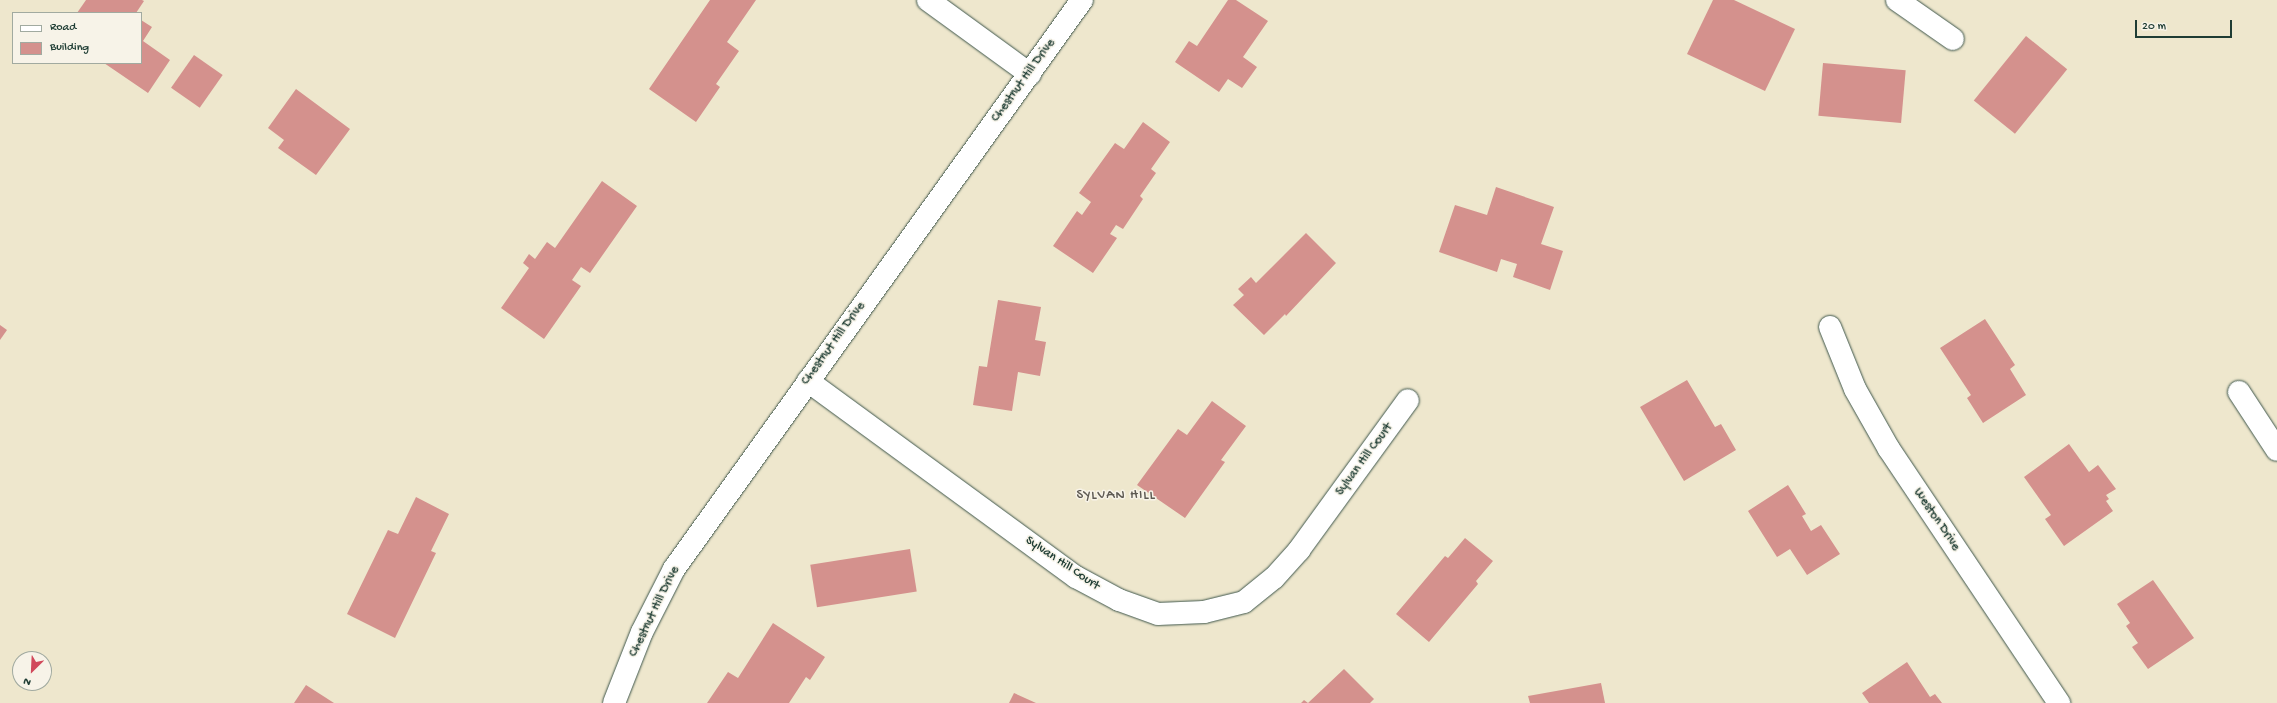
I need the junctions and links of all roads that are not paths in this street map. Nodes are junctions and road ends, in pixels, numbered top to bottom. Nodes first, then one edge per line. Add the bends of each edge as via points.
1 (928, 0) edge
2 (1082, 0) edge
3 (1897, 0) edge
4 (1953, 39) dead end
5 (1030, 74) junction
6 (1830, 327) dead end
7 (808, 381) junction
8 (2239, 392) dead end
9 (1408, 400) dead end
10 (2277, 450) edge
11 (614, 703) edge
12 (2060, 703) edge

1 - 5 street
2 - 5 street, Chestnut Hill Drive
3 - 4 street
5 - 7 street, Chestnut Hill Drive
6 - 12 street, Weston Drive via 1855,389 1889,449
7 - 9 street, Sylvan Hill Court via 1076,577 1119,600 1158,614 1204,612 1244,602 1274,578 1299,550
7 - 11 street, Chestnut Hill Drive via 674,569 642,632
8 - 10 street

